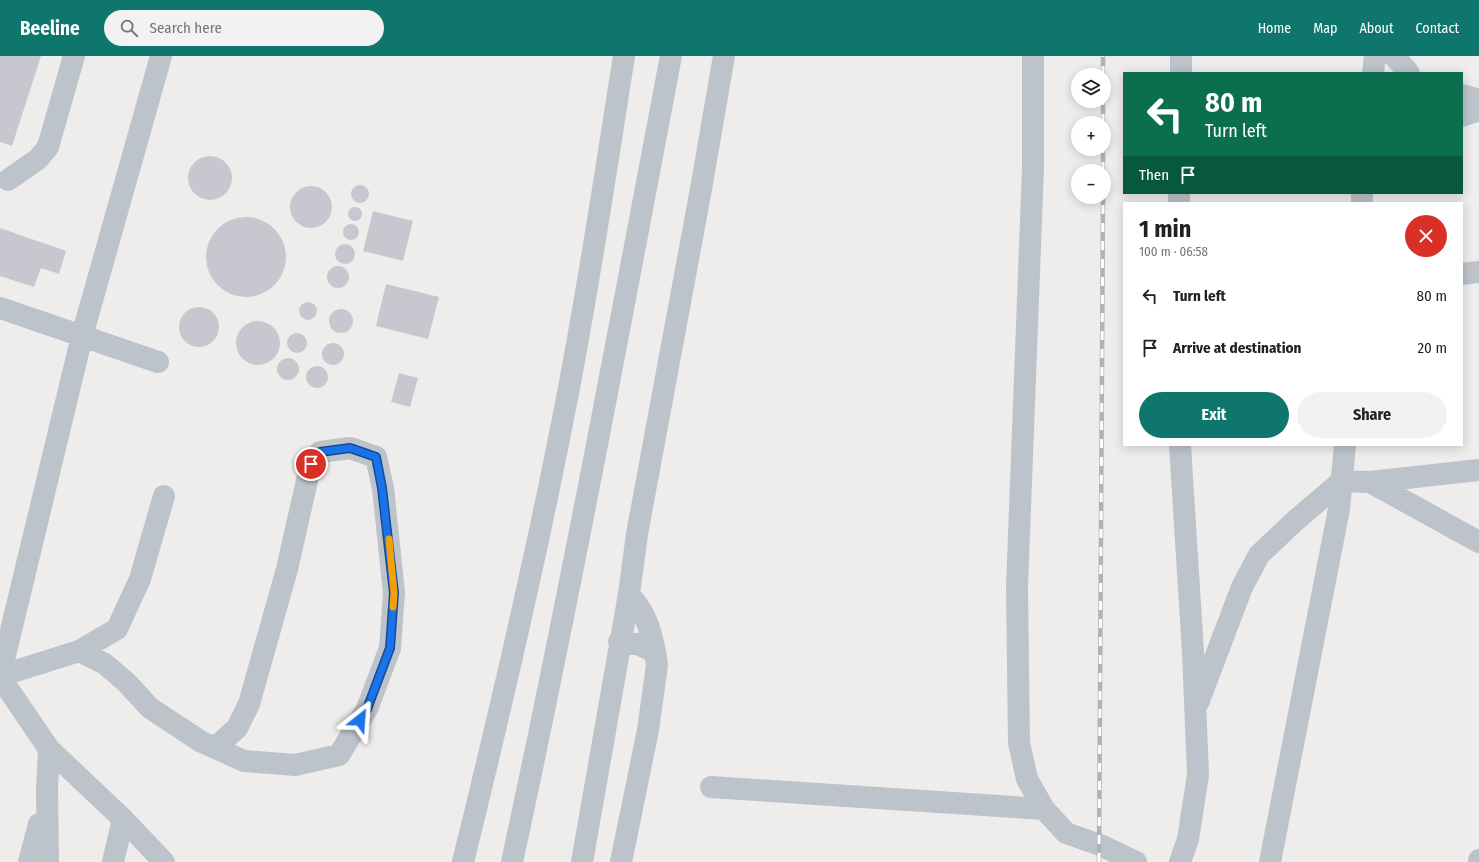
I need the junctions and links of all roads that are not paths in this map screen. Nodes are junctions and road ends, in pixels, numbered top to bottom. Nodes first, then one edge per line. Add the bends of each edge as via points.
1 (74, 56) edge
2 (161, 56) edge
3 (624, 56) edge
4 (671, 56) edge
5 (724, 56) edge
6 (1033, 56) edge
7 (1181, 56) edge
8 (1375, 56) edge
9 (1394, 56) edge
10 (1181, 72) edge
11 (1373, 72) edge
12 (1408, 72) edge
13 (1463, 94) edge
14 (1479, 100) edge
15 (1479, 110) edge
16 (1463, 116) edge
17 (8, 180) dead end
18 (1479, 272) edge
19 (1463, 274) edge
20 (0, 308) edge
21 (82, 336) junction
22 (158, 362) dead end
23 (1180, 446) edge
24 (1345, 446) edge
25 (1479, 470) edge
26 (1342, 481) junction
27 (1370, 482) junction
28 (164, 496) dead end
29 (1479, 542) edge
30 (629, 594) junction
31 (620, 642) junction
32 (79, 651) junction
33 (655, 652) junction
34 (0, 676) edge
35 (1195, 710) junction
36 (215, 748) junction
37 (49, 749) junction
38 (711, 787) dead end
39 (47, 788) junction
40 (1044, 809) junction
41 (123, 819) junction
42 (29, 862) edge
43 (48, 862) edge
44 (113, 862) edge
45 (164, 862) edge
46 (463, 862) edge
47 (512, 862) edge
48 (582, 862) edge
49 (621, 862) edge
50 (1136, 862) edge
51 (1180, 862) edge
52 (1270, 862) edge

1 - 17 lane via 48,147 38,159
2 - 21 lane
3 - 46 lane via 589,279 567,397 539,535
4 - 47 lane via 543,721
5 - 30 lane via 637,534
6 - 40 lane via 1033,168 1017,587 1018,704 1019,742 1027,779
7 - 10 lane
8 - 11 lane
9 - 12 lane
13 - 14 lane
15 - 16 lane
18 - 19 lane
20 - 21 lane
21 - 22 lane
21 - 34 lane
23 - 35 lane
24 - 26 lane
25 - 27 lane
26 - 27 lane
26 - 35 lane via 1259,555 1242,587
26 - 52 lane via 1339,509
27 - 29 lane
28 - 32 lane via 140,580 117,629
30 - 31 lane
30 - 33 lane via 650,628
31 - 33 lane via 638,644
31 - 48 lane
32 - 34 lane
32 - 36 lane via 106,664 150,708
33 - 49 lane via 657,664 648,730
34 - 37 lane
35 - 51 lane via 1198,775 1188,839
36 - 36 lane via 244,761 295,765 339,755 367,709 390,648 394,593 376,457 350,448 320,452 311,464 287,569 250,704 237,728
37 - 39 lane
37 - 41 lane
38 - 40 lane
39 - 42 lane
39 - 43 lane
40 - 50 lane via 1066,833
41 - 44 lane
41 - 45 lane

